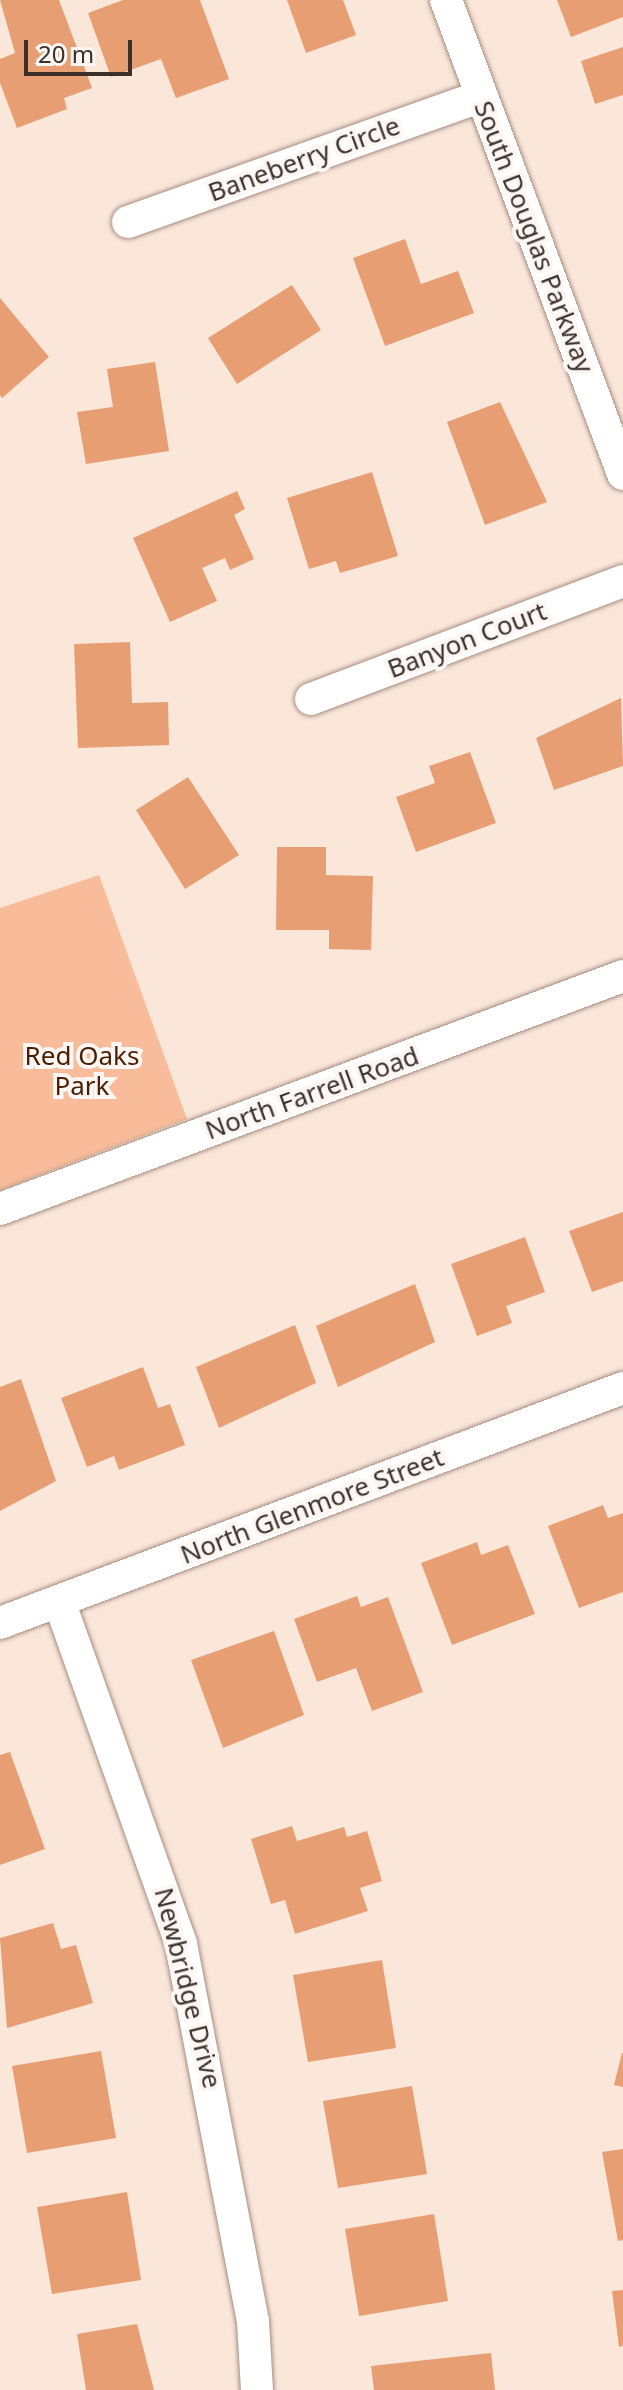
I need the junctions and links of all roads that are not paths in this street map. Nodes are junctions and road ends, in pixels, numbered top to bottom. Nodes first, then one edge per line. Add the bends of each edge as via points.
1 (446, 0) edge
2 (481, 96) junction
3 (128, 222) dead end
4 (623, 474) edge
5 (623, 581) edge
6 (311, 699) dead end
7 (623, 976) edge
8 (0, 1209) edge
9 (623, 1388) edge
10 (59, 1601) junction
11 (0, 1623) edge
12 (257, 2390) edge

1 - 2 street, South Douglas Parkway
2 - 3 street, Baneberry Circle
2 - 4 street, South Douglas Parkway
5 - 6 street, Banyon Court
7 - 8 street, North Farrell Road
9 - 10 street, North Glenmore Street
10 - 11 street, North Glenmore Street
10 - 12 street, Newbridge Drive via 181,1944 253,2321

